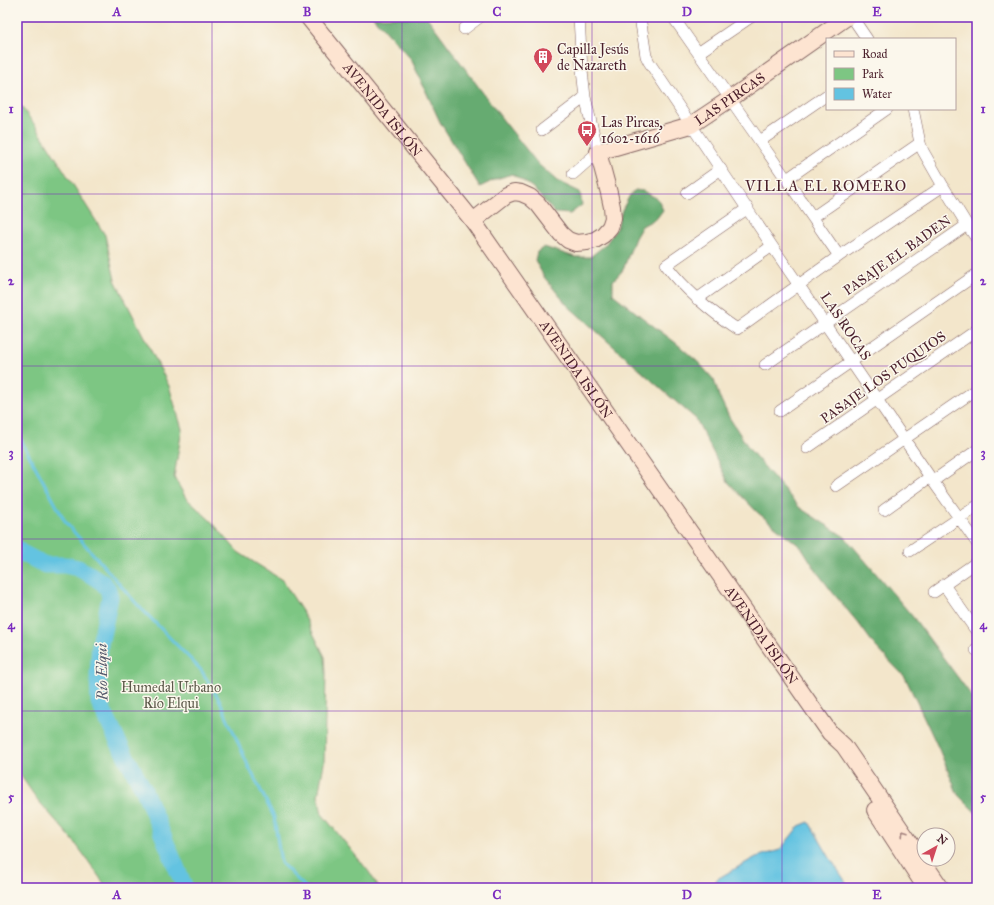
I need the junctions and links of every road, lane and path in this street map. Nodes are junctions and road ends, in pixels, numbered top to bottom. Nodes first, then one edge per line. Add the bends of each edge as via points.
1 (308, 17) edge
2 (480, 17) edge
3 (579, 17) edge
4 (640, 17) edge
5 (673, 17) edge
6 (751, 17) edge
7 (847, 17) edge
8 (852, 17) edge
9 (464, 29) dead end
10 (866, 38) edge
11 (698, 53) junction
12 (826, 96) edge
13 (585, 97) junction
14 (730, 99) junction
15 (886, 110) edge
16 (913, 110) edge
17 (691, 125) junction
18 (542, 130) dead end
19 (760, 141) junction
20 (920, 142) junction
21 (598, 152) junction
22 (721, 169) junction
23 (573, 174) dead end
24 (787, 179) junction
25 (943, 186) junction
26 (687, 193) dead end
27 (748, 208) junction
28 (813, 217) junction
29 (473, 221) junction
30 (967, 225) junction
31 (977, 239) edge
32 (772, 246) junction
33 (839, 256) junction
34 (977, 274) edge
35 (799, 285) junction
36 (697, 299) junction
37 (826, 323) junction
38 (977, 330) edge
39 (852, 361) junction
40 (765, 365) dead end
41 (977, 389) edge
42 (878, 399) junction
43 (780, 411) dead end
44 (904, 438) junction
45 (807, 448) dead end
46 (977, 450) edge
47 (932, 479) junction
48 (836, 486) dead end
49 (977, 506) edge
50 (884, 510) dead end
51 (960, 518) junction
52 (977, 543) edge
53 (910, 551) dead end
54 (977, 562) edge
55 (944, 585) junction
56 (934, 592) dead end
57 (977, 632) edge
58 (830, 733) junction
59 (926, 888) edge
60 (941, 888) edge

1 - 29 main road, AVENIDA ISLÓN
2 - 9 street
3 - 13 street
4 - 17 street, LAS ROCAS via 646,56
5 - 11 street
6 - 11 street
7 - 14 main road, LAS PIRCAS
8 - 10 street
11 - 14 street
12 - 19 street
13 - 18 street
13 - 21 street
14 - 17 main road, LAS PIRCAS
14 - 19 street
15 - 24 street
16 - 20 street
17 - 21 main road, LAS PIRCAS
17 - 22 street, LAS ROCAS
19 - 24 street
20 - 25 street
20 - 28 street
21 - 23 street
21 - 29 main road via 613,218 603,235 595,240 576,243 568,240 530,196 521,193 506,195
22 - 26 street
22 - 27 street, LAS ROCAS
24 - 28 street
25 - 30 street
25 - 33 street
27 - 32 street, LAS ROCAS
27 - 36 street via 666,265
28 - 33 street
29 - 58 main road, AVENIDA ISLÓN
30 - 31 street
30 - 37 street, PASAJE EL BADEN
32 - 35 street, LAS ROCAS
32 - 36 street
33 - 35 street
34 - 39 street
35 - 36 street via 736,329
35 - 37 street, LAS ROCAS
37 - 39 street, LAS ROCAS
37 - 40 street, PASAJE EL BADEN
38 - 42 street, PASAJE LOS PUQUIOS
39 - 42 street, LAS ROCAS
39 - 43 street
41 - 44 street
42 - 44 street, LAS ROCAS
42 - 45 street, PASAJE LOS PUQUIOS
44 - 47 street, LAS ROCAS
44 - 48 street
46 - 47 street
47 - 50 street
47 - 51 street, LAS ROCAS
49 - 51 street
51 - 52 street, LAS ROCAS
51 - 53 street
54 - 55 street
55 - 56 street
55 - 57 street
58 - 59 main road, AVENIDA ISLÓN via 834,747
60 -> 58 main road, AVENIDA ISLÓN via 844,746

